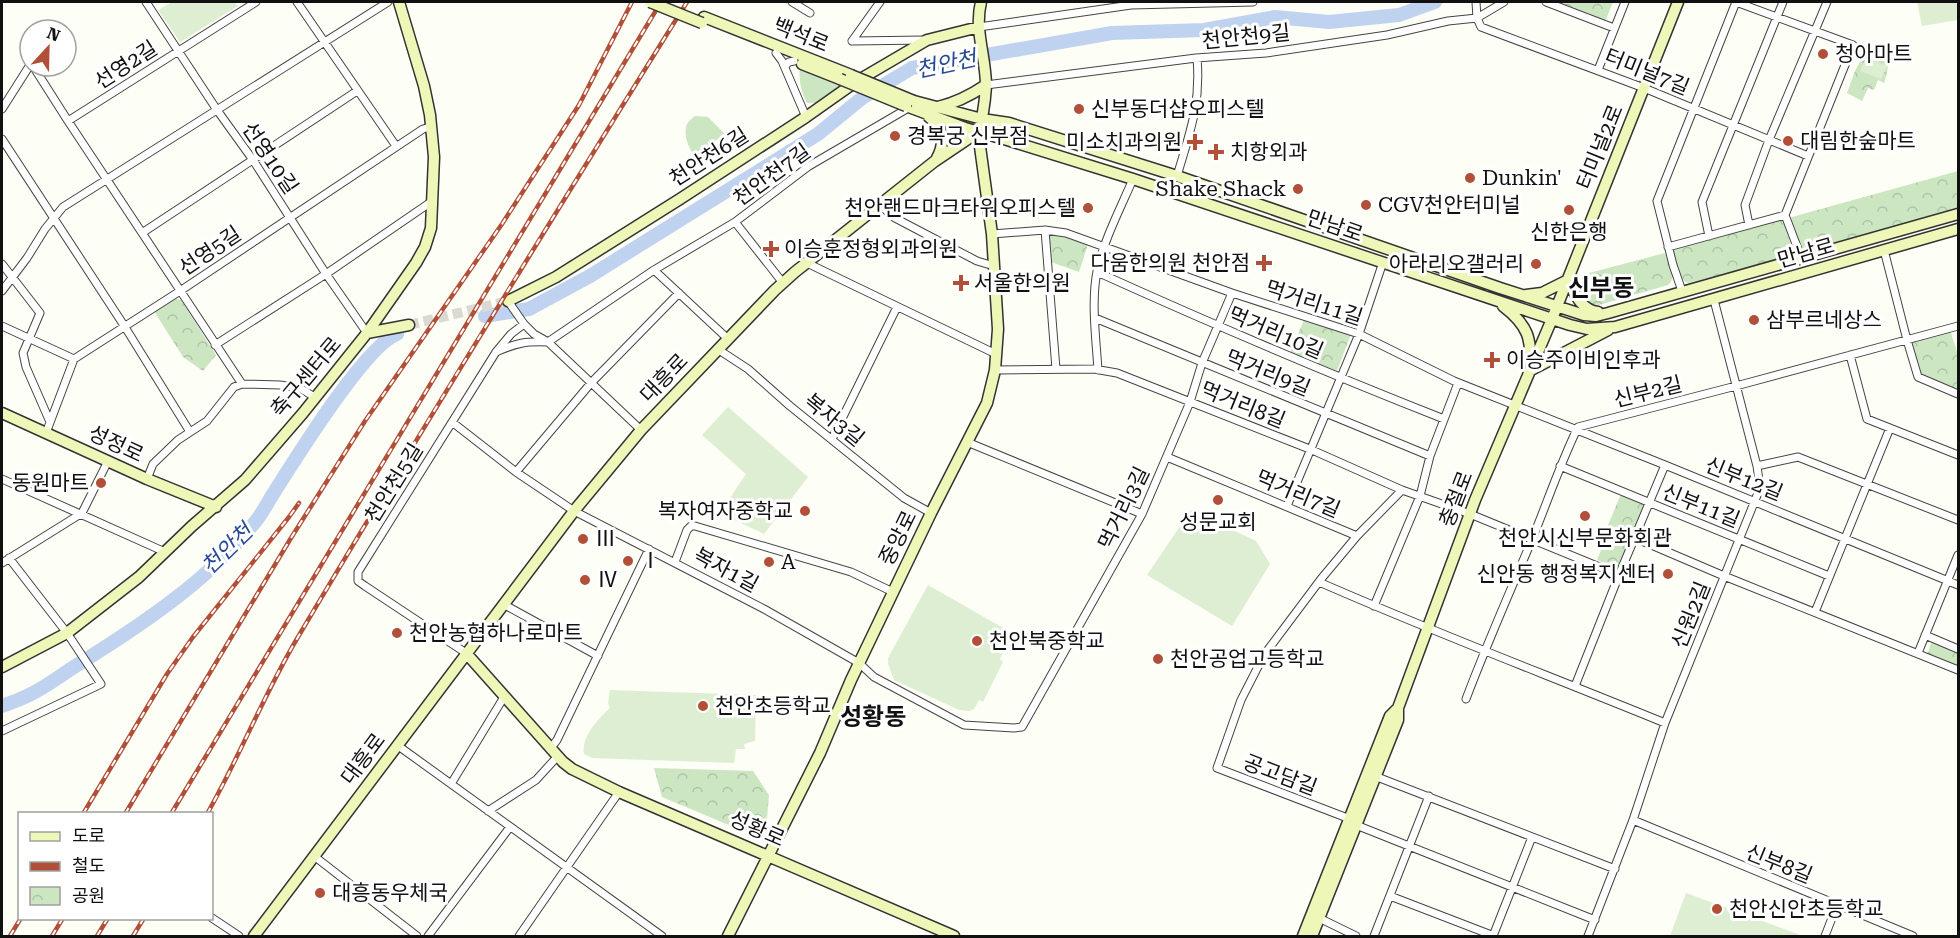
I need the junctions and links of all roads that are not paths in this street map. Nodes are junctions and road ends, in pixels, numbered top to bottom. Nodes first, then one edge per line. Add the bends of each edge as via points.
1 (146, 2) edge
2 (256, 2) edge
3 (297, 2) edge
4 (388, 2) edge
5 (399, 2) edge
6 (650, 2) edge
7 (666, 2) edge
8 (792, 2) edge
9 (880, 2) edge
10 (981, 2) edge
11 (1253, 2) edge
12 (1476, 2) edge
13 (1504, 2) edge
14 (1546, 2) edge
15 (1624, 2) edge
16 (1678, 2) edge
17 (1736, 2) edge
18 (1783, 2) edge
19 (1827, 2) edge
20 (1131, 3) edge
21 (810, 13) dead end
22 (1777, 17) junction
23 (1477, 18) junction
24 (703, 20) junction
25 (1614, 28) junction
26 (979, 31) junction
27 (1814, 32) junction
28 (324, 40) junction
29 (927, 40) junction
30 (179, 50) junction
31 (1197, 58) junction
32 (789, 63) junction
33 (1598, 70) junction
34 (846, 77) junction
35 (23, 78) edge
36 (40, 78) edge
37 (986, 85) junction
38 (1644, 88) junction
39 (357, 91) junction
40 (910, 105) junction
41 (934, 108) junction
42 (2, 109) edge
43 (1694, 109) junction
44 (217, 110) junction
45 (921, 112) junction
46 (807, 117) junction
47 (982, 119) junction
48 (68, 121) junction
49 (1733, 126) junction
50 (430, 128) junction
51 (978, 132) junction
52 (1040, 133) junction
53 (2, 140) edge
54 (1769, 140) junction
55 (396, 146) junction
56 (1036, 149) junction
57 (1808, 156) junction
58 (253, 160) junction
59 (935, 161) junction
60 (1177, 176) junction
61 (1133, 179) junction
62 (108, 180) junction
63 (431, 202) junction
64 (880, 205) junction
65 (1959, 214) edge
66 (1785, 215) junction
67 (53, 218) junction
68 (291, 218) junction
69 (735, 222) junction
70 (1749, 225) junction
71 (1959, 229) edge
72 (1045, 230) junction
73 (142, 233) junction
74 (992, 234) junction
75 (1709, 236) junction
76 (1106, 247) junction
77 (1668, 247) junction
78 (1884, 250) junction
79 (1801, 257) junction
80 (1383, 262) junction
81 (807, 263) junction
82 (2, 264) edge
83 (994, 266) junction
84 (654, 270) junction
85 (1097, 272) junction
86 (326, 274) junction
87 (12, 278) junction
88 (1568, 280) junction
89 (783, 283) junction
90 (1500, 288) junction
91 (2, 291) edge
92 (180, 291) junction
93 (1682, 291) junction
94 (679, 293) junction
95 (1232, 293) junction
96 (1517, 294) junction
97 (1496, 300) junction
98 (1714, 300) junction
99 (509, 302) joint
100 (897, 307) junction
101 (1557, 307) junction
102 (1602, 314) junction
103 (1095, 318) junction
104 (1552, 319) junction
105 (524, 323) junction
106 (409, 325) tunnel mouth
107 (2, 326) edge
108 (1218, 326) junction
109 (1959, 326) edge
110 (125, 327) junction
111 (1615, 327) junction
112 (1599, 329) junction
113 (368, 333) junction
114 (1359, 334) junction
115 (29, 338) junction
116 (728, 339) junction
117 (1906, 340) junction
118 (548, 342) junction
119 (214, 345) junction
120 (719, 350) junction
121 (496, 352) junction
122 (996, 354) junction
123 (1850, 355) junction
124 (74, 359) junction
125 (1202, 363) junction
126 (1056, 369) junction
127 (995, 370) junction
128 (1098, 370) junction
129 (1531, 370) junction
130 (1341, 378) junction
131 (591, 383) junction
132 (1458, 383) junction
133 (242, 384) junction
134 (1736, 387) junction
135 (1959, 394) edge
136 (316, 398) junction
137 (1190, 402) junction
138 (1515, 406) junction
139 (2, 413) edge
140 (1326, 414) junction
141 (1444, 419) junction
142 (452, 422) junction
143 (48, 428) junction
144 (1890, 428) junction
145 (641, 430) junction
146 (1576, 431) junction
147 (190, 432) junction
148 (832, 439) junction
149 (967, 442) junction
150 (1312, 450) junction
151 (1959, 455) edge
152 (1430, 456) junction
153 (1167, 457) junction
154 (108, 462) junction
155 (1665, 465) junction
156 (1560, 466) junction
157 (1757, 466) junction
158 (516, 472) junction
159 (2, 478) edge
160 (147, 479) junction
161 (1867, 483) junction
162 (1402, 490) junction
163 (1420, 496) junction
164 (1755, 501) junction
165 (1650, 503) junction
166 (1287, 506) junction
167 (216, 507) junction
168 (574, 511) junction
169 (931, 513) junction
170 (81, 514) junction
171 (1142, 514) junction
172 (1470, 514) junction
173 (1959, 520) edge
174 (1357, 536) junction
175 (1845, 537) junction
176 (1635, 538) junction
177 (1740, 539) junction
178 (1532, 540) junction
179 (649, 549) junction
180 (165, 552) junction
181 (1959, 555) edge
182 (9, 558) junction
183 (675, 562) junction
184 (2, 563) edge
185 (1619, 574) junction
186 (1724, 576) junction
187 (1829, 576) junction
188 (1948, 580) junction
189 (1319, 582) junction
190 (1959, 585) edge
191 (893, 592) junction
192 (503, 604) junction
193 (1374, 606) junction
194 (1815, 612) junction
195 (1428, 629) junction
196 (67, 633) junction
197 (1925, 635) junction
198 (1959, 649) edge
199 (1484, 650) junction
200 (466, 653) junction
201 (1918, 653) junction
202 (598, 656) junction
203 (859, 663) junction
204 (2, 667) edge
205 (1959, 670) edge
206 (1575, 686) junction
207 (504, 697) junction
208 (1466, 699) dead end
209 (1665, 723) junction
210 (1022, 727) joint
211 (2, 731) edge
212 (397, 745) junction
213 (553, 753) junction
214 (1371, 774) junction
215 (451, 784) junction
216 (619, 792) junction
217 (1429, 796) junction
218 (488, 811) junction
219 (1633, 820) junction
220 (1353, 822) junction
221 (510, 827) junction
222 (1532, 837) junction
223 (1409, 846) junction
224 (768, 855) junction
225 (314, 856) junction
226 (566, 867) junction
227 (1615, 869) junction
228 (1513, 887) junction
229 (1390, 896) junction
230 (1837, 905) junction
231 (1319, 918) junction
232 (213, 919) edge
233 (1595, 920) junction
234 (239, 936) edge
235 (254, 936) edge
236 (417, 936) edge
237 (428, 936) edge
238 (519, 936) edge
239 (662, 936) edge
240 (728, 936) edge
241 (954, 936) edge
242 (1303, 936) edge
243 (1312, 936) edge
244 (1356, 936) edge
245 (1374, 936) edge
246 (1493, 936) edge
247 (1588, 936) edge
248 (1825, 936) edge
249 (1913, 936) edge

1 - 30 street, 선영10길
2 - 30 street, 선영2길
3 - 28 street
4 - 28 street
5 - 50 street, 축구센터로 via 424,86
6 - 24 street, bridge
7 - 24 street
8 - 21 street
9 - 29 street, 천안천6길 via 852,41
10 - 26 street
11 - 20 street
12 - 23 street
13 - 23 street, 천안천9길
14 - 25 street
15 - 25 street
16 - 38 street, 터미널2로
17 - 22 street
17 - 43 street
18 - 22 street
19 - 27 street
20 - 26 street
22 - 27 street
22 - 49 street
23 - 31 street, 천안천9길 via 1266,53
23 - 33 street, 터미널7길 via 1481,27
24 - 32 street, 백석로 via 776,53
24 - 34 street, 백석로
25 - 33 street
26 - 29 street, 천안천6길
26 - 37 street
27 - 54 street
27 - 57 street via 1853,45
28 - 39 street
28 - 44 street
29 - 46 street, 천안천6길 via 856,81
30 - 44 street, 선영10길
30 - 48 street, 선영2길
31 - 37 street, 천안천9길
31 - 60 street via 1195,117
32 - 34 street, 백석로
32 - 46 street
33 - 38 street, 터미널7길
34 - 40 street, bridge
35 - 42 street
36 - 48 street
37 - 41 street
37 - 47 street
38 - 43 street, 터미널7길
38 - 88 street, 터미널2로
39 - 55 street
39 - 58 street
40 - 41 street
40 - 45 street
40 - 69 street, 천안천7길 via 809,166
41 - 47 street
43 - 49 street, 터미널7길
43 - 77 street via 1657,201
44 - 58 street, 선영10길
44 - 62 street
45 - 51 street
45 - 59 street via 939,126 942,147
46 - 99 street, 천안천6길 via 556,277
47 - 51 street
47 - 52 street, 만남로
48 - 62 street
49 - 54 street, 터미널7길
49 - 75 street via 1702,202
50 - 55 street, 선영5길
50 - 63 street, 축구센터로 via 434,157
51 - 56 street, 만남로
51 - 59 street, 대흥로
51 - 74 street, 중앙로
52 - 56 street via 1030,138
52 - 60 street, 만남로
53 - 67 street
54 - 57 street, 터미널7길
54 - 70 street via 1746,205
55 - 68 street, 선영5길
56 - 61 street, 만남로
57 - 66 street
58 - 68 street, 선영10길
58 - 73 street
59 - 64 street, 대흥로
60 - 90 street, 만남로
61 - 76 street
61 - 80 street, 만남로
62 - 67 street via 63,207
62 - 73 street
63 - 86 street
63 - 113 street, 축구센터로 via 431,228 425,247
64 - 81 street, 대흥로
64 - 83 street via 895,218
65 - 79 street, 만남로
66 - 70 street
66 - 79 street
67 - 87 street
67 - 110 street
68 - 86 street, 선영10길
68 - 92 street, 선영5길
69 - 84 street, 천안천7길
69 - 89 street
70 - 75 street
71 - 78 street, 만남로
72 - 74 street, 먹거리11길
72 - 76 street, 먹거리11길
72 - 126 street
73 - 92 street
74 - 83 street, 중앙로
75 - 77 street
76 - 85 street
76 - 95 street, 먹거리11길
77 - 93 street
78 - 98 street, 만남로
78 - 117 street
79 - 93 street, 만남로
80 - 97 street, 만남로
80 - 114 street
81 - 89 street, 대흥로
81 - 100 street
82 - 87 street
83 - 122 street, 중앙로
84 - 94 street
84 - 118 street, 천안천7길
85 - 103 street
85 - 108 street, 먹거리10길
86 - 113 street, 선영10길
86 - 119 street
87 - 91 street
87 - 115 street via 40,313
88 - 96 street via 1542,293
88 - 101 street, 터미널2로
88 - 102 street via 1579,302
89 - 116 street, 대흥로
90 - 96 street, 만남로
90 - 97 street via 1502,296
92 - 110 street, 선영5길
92 - 119 street
93 - 102 street, 만남로
94 - 116 street
94 - 131 street
95 - 108 street, 먹거리3길
95 - 114 street, 먹거리11길
96 - 101 street, 만남로
97 - 104 street, 만남로
97 - 129 street via 1515,315 1528,333
98 - 111 street, 만남로
98 - 134 street, 신원2길
99 - 105 street
100 - 122 street
100 - 148 street
101 - 102 street, 만남로 via 1584,315
101 - 104 street, 충절로
102 - 112 street via 1591,321
103 - 125 street, 먹거리9길
103 - 128 street
104 - 112 street, 만남로
104 - 129 street, 충절로
105 - 118 street
105 - 121 street, 천안천5길
106 - 113 street
107 - 115 street
108 - 125 street, 먹거리3길
108 - 130 street, 먹거리10길
109 - 117 street, 신부2길
110 - 124 street, 선영5길
110 - 147 street
111 - 112 street, 만남로
111 - 129 street
113 - 136 street, 축구센터로
114 - 130 street
114 - 132 street, 먹거리11길
115 - 124 street
115 - 143 street via 24,353 26,367
116 - 120 street, 대흥로
117 - 123 street, 신부2길
117 - 135 street via 1918,377
118 - 121 street via 527,341
118 - 131 street
119 - 133 street
120 - 145 street, 대흥로
120 - 148 street, 복자3길 via 748,369
121 - 142 street, 천안천5길
122 - 127 street, 중앙로
123 - 134 street, 신부2길
123 - 144 street via 1868,419
124 - 143 street
125 - 137 street, 먹거리3길
125 - 140 street, 먹거리9길
126 - 127 street, 먹거리8길
126 - 128 street, 먹거리8길
127 - 149 street, 중앙로 via 987,403
128 - 137 street, 먹거리8길 via 1118,373
129 - 138 street, 충절로
130 - 140 street
130 - 141 street, 먹거리10길
131 - 145 street
131 - 158 street
132 - 138 street, 먹거리11길
132 - 141 street
133 - 136 street via 300,388
133 - 147 street via 234,387 207,421
134 - 146 street, 신부2길 via 1578,427
134 - 157 street, 신원2길
136 - 167 street, 축구센터로 via 245,480
137 - 150 street, 먹거리8길
137 - 153 street, 먹거리3길
138 - 146 street, 신부12길
138 - 172 street, 충절로
139 - 143 street, 성정로
140 - 150 street
140 - 152 street, 먹거리9길
141 - 152 street
142 - 158 street, 복자1길
142 - 200 street, 천안천5길 via 358,572 358,581
143 - 154 street, 성정로
144 - 151 street
144 - 161 street
145 - 168 street, 대흥로
146 - 155 street, 신부12길
146 - 156 street
147 - 160 street via 153,464
148 - 169 street, 복자3길 via 904,498
149 - 169 street, 중앙로
149 - 171 street
150 - 162 street, 먹거리8길
150 - 166 street
152 - 163 street
153 - 166 street, 먹거리7길
153 - 171 street, 먹거리3길
154 - 160 street, 성정로
154 - 170 street
155 - 164 street, 신부12길
155 - 165 street
156 - 165 street, 신부11길
156 - 178 street
157 - 161 street via 1798,458
157 - 164 street, 신원2길 via 1760,488
158 - 168 street, 복자1길
159 - 170 street
160 - 167 street, 성정로
161 - 173 street
161 - 175 street
162 - 163 street, 먹거리8길
162 - 174 street, 먹거리7길
163 - 172 street, 먹거리8길
163 - 193 street
164 - 175 street, 신부12길
164 - 177 street, 신원2길
165 - 176 street
165 - 177 street, 신부11길
166 - 174 street, 먹거리7길
167 - 180 street, 축구센터로
168 - 179 street, 복자1길
168 - 192 street, 대흥로
169 - 191 street, 중앙로
170 - 180 street
170 - 182 street
171 - 210 street, 먹거리3길
172 - 178 street, 먹거리8길
172 - 195 street, 충절로
174 - 189 street, 공고담길
175 - 187 street
175 - 188 street, 신부12길
176 - 185 street
176 - 186 street
177 - 186 street, 신원2길
177 - 187 street, 신부11길
178 - 185 street, 먹거리8길
178 - 199 street
179 - 183 street, 복자1길
179 - 202 street
180 - 196 street, 축구센터로
181 - 188 street
182 - 184 street
182 - 196 street
183 - 191 street via 687,530 695,526 851,572
183 - 203 street, 복자1길
185 - 206 street
186 - 194 street
186 - 209 street, 신원2길
187 - 194 street
188 - 190 street, 신부12길
188 - 197 street
189 - 193 street
189 - 220 street, 공고담길 via 1264,655 1241,699 1217,768
191 - 203 street, 중앙로
192 - 200 street, 대흥로
192 - 202 street
193 - 195 street
194 - 201 street
195 - 199 street
195 - 214 street, 충절로 via 1398,708 1398,720
196 - 204 street, 축구센터로
196 - 211 street via 101,684
197 - 198 street
197 - 201 street
199 - 206 street
199 - 208 street
200 - 207 street, 성황로
200 - 212 street, 대흥로
201 - 205 street
202 - 213 street
203 - 210 street, 복자1길 via 874,677 964,725
203 - 224 street, 중앙로
206 - 209 street
207 - 213 street, 성황로
207 - 215 street
209 - 219 street, 신원2길
212 - 215 street
212 - 225 street, 대흥로
213 - 216 street, 성황로 via 572,769
213 - 218 street via 536,780
214 - 217 street
214 - 220 street, 충절로
215 - 218 street
216 - 224 street, 성황로
216 - 226 street
217 - 222 street
217 - 223 street
218 - 221 street
219 - 227 street, 신원2길
219 - 230 street, 신부8길
220 - 223 street
220 - 231 street, 충절로
220 - 242 street, 충절로
221 - 226 street
221 - 237 street
222 - 227 street
222 - 228 street
223 - 228 street
223 - 229 street
224 - 240 street, 중앙로
224 - 241 street, 성황로
225 - 235 street, 대흥로
225 - 236 street
226 - 238 street
226 - 239 street
227 - 233 street, 신원2길
228 - 233 street
228 - 246 street
229 - 245 street
229 - 246 street
230 - 248 street
230 - 249 street, 신부8길
231 - 243 street, 충절로
231 - 244 street
232 - 234 street
233 - 247 street, 신원2길

